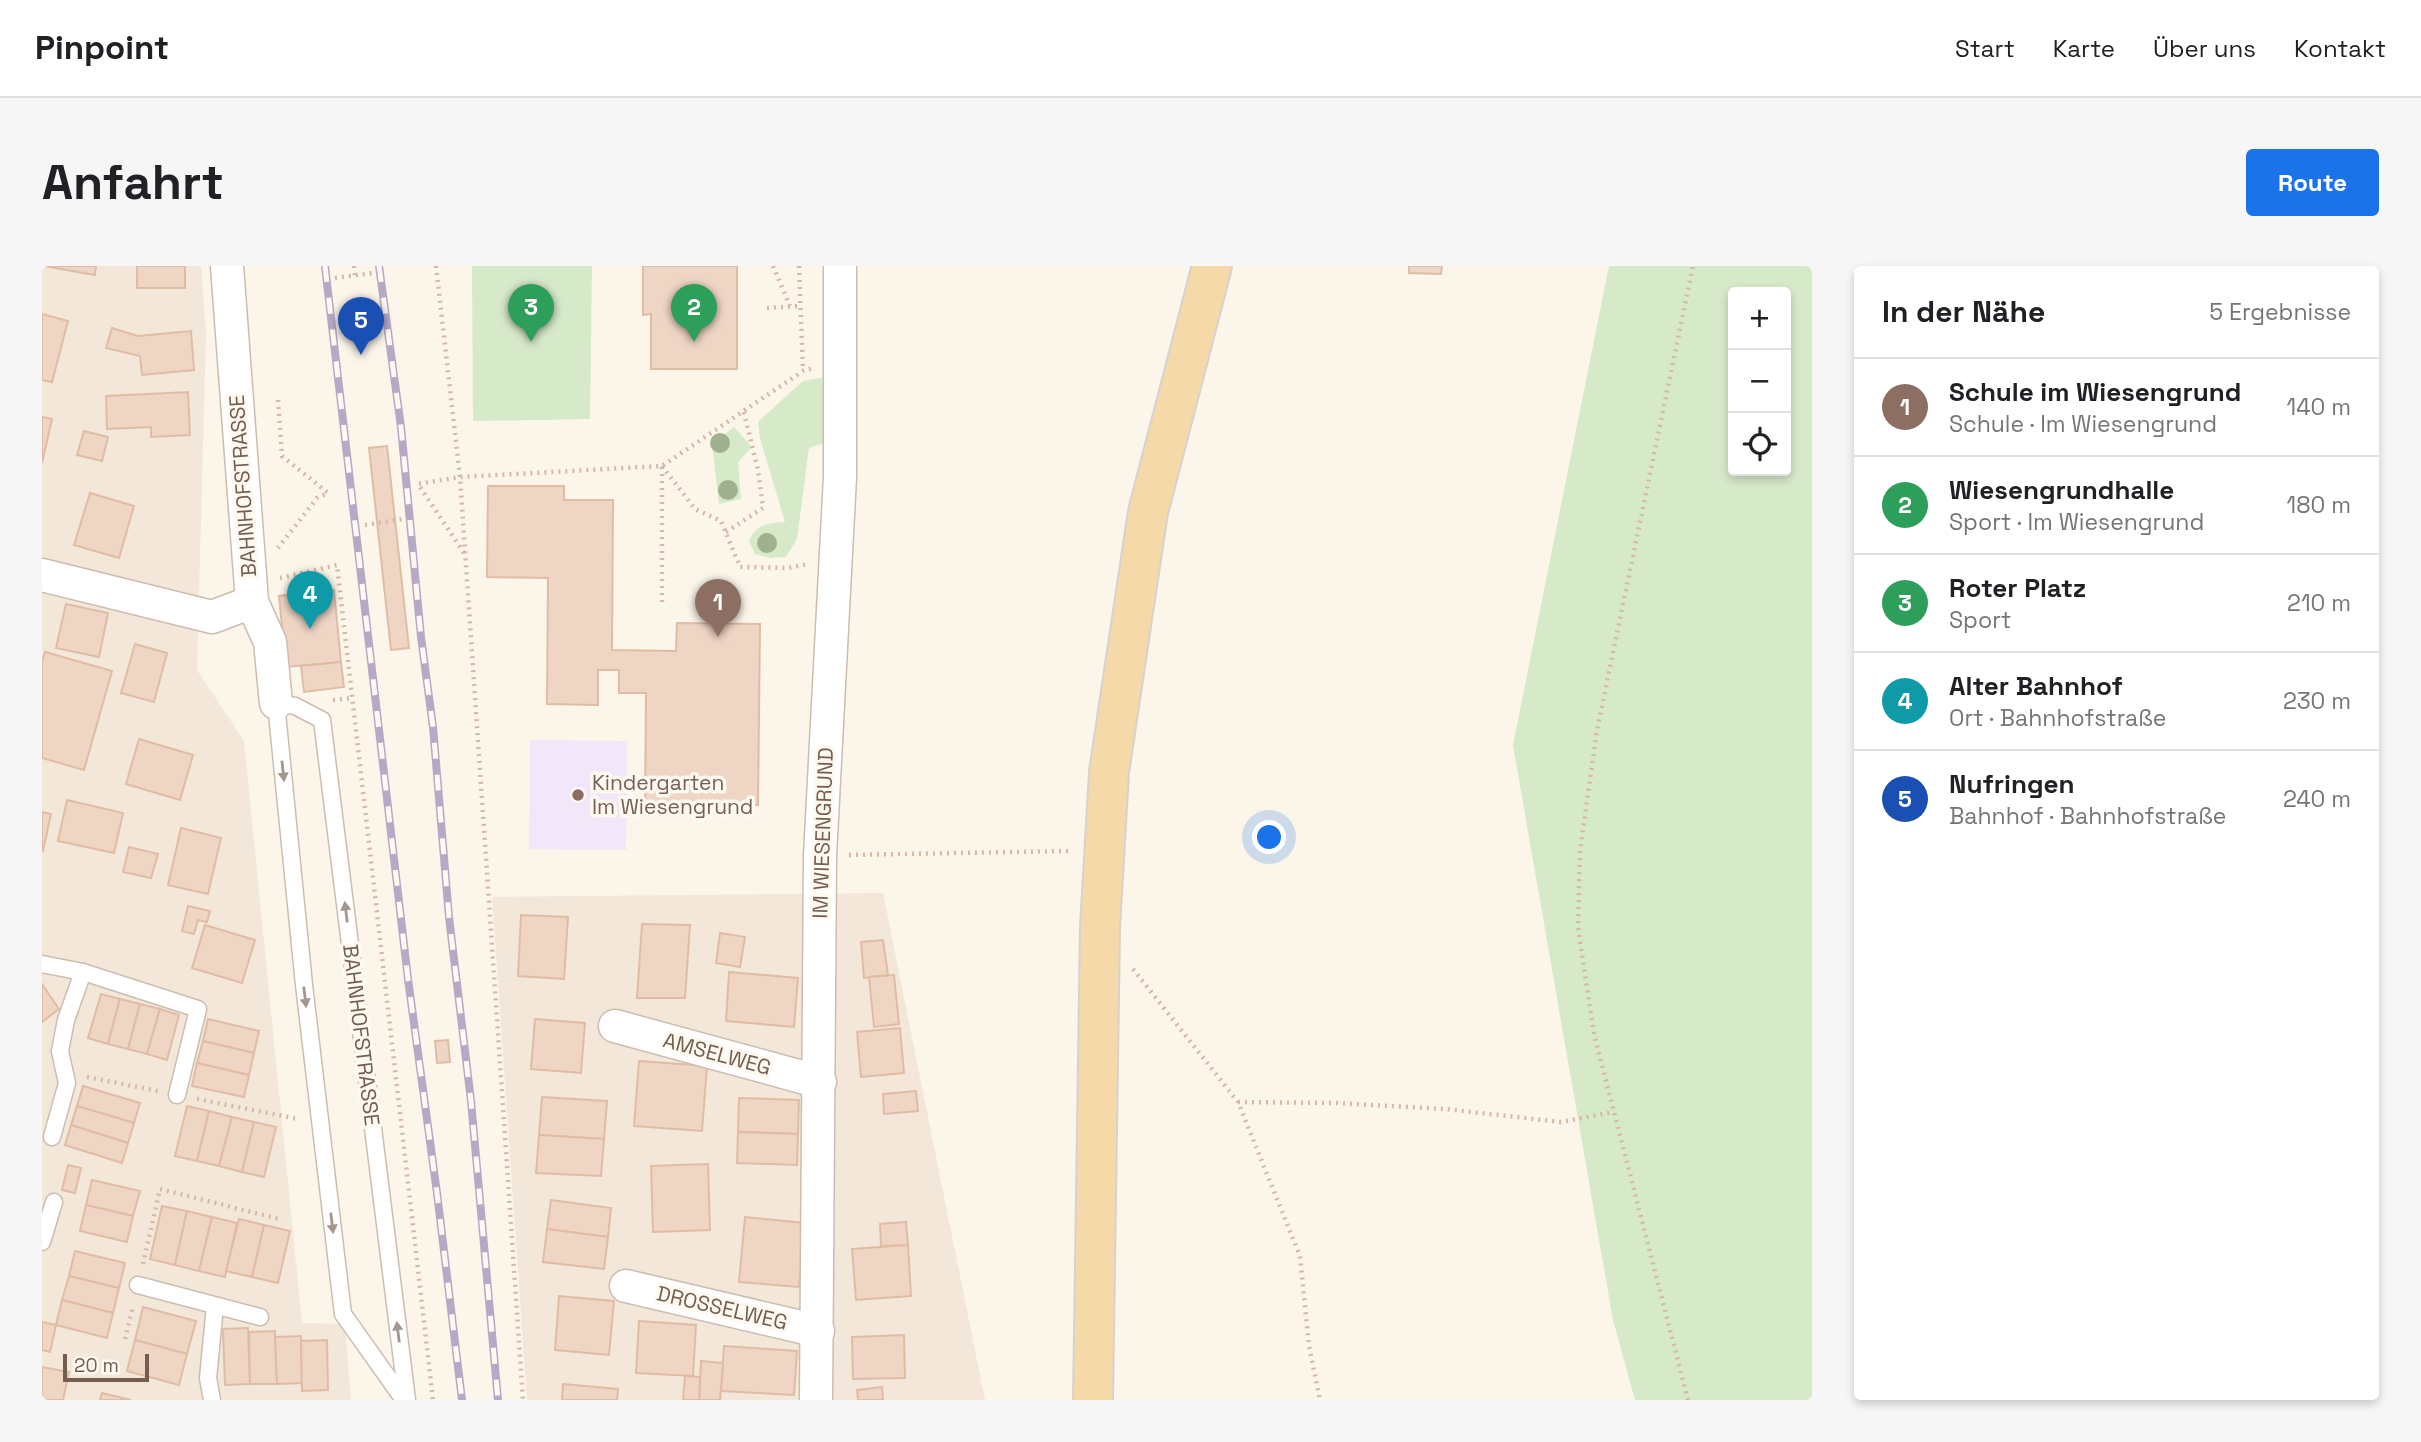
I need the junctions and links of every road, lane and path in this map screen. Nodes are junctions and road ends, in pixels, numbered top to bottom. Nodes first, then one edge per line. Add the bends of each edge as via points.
1 (227, 266) edge
2 (355, 266) edge
3 (436, 266) edge
4 (773, 266) edge
5 (799, 266) edge
6 (840, 266) edge
7 (1212, 266) edge
8 (1693, 266) edge
9 (373, 274) dead end
10 (355, 276) junction
11 (335, 278) dead end
12 (790, 306) junction
13 (800, 306) junction
14 (767, 308) dead end
15 (841, 362) junction
16 (803, 370) junction
17 (278, 400) dead end
18 (743, 410) junction
19 (662, 466) junction
20 (460, 477) junction
21 (403, 519) dead end
22 (365, 525) dead end
23 (726, 532) junction
24 (277, 549) dead end
25 (465, 555) junction
26 (835, 558) junction
27 (42, 575) edge
28 (251, 592) junction
29 (662, 602) dead end
30 (286, 704) junction
31 (1074, 850) dead end
32 (820, 856) junction
33 (1100, 927) junction
34 (42, 964) edge
35 (83, 972) junction
36 (615, 1026) dead end
37 (820, 1082) junction
38 (177, 1095) dead end
39 (1238, 1102) junction
40 (1614, 1112) junction
41 (52, 1137) dead end
42 (54, 1202) dead end
43 (279, 1219) dead end
44 (42, 1242) edge
45 (138, 1285) junction
46 (626, 1286) dead end
47 (215, 1306) junction
48 (260, 1317) dead end
49 (818, 1331) junction
50 (125, 1339) dead end
51 (212, 1400) edge
52 (405, 1400) edge
53 (433, 1400) edge
54 (523, 1400) edge
55 (816, 1400) edge
56 (1093, 1400) edge
57 (1320, 1400) edge
58 (1688, 1400) edge

1 - 28 street, BAHNHOFSTRASSE
2 - 10 path
3 - 20 path
4 - 12 path
5 - 13 path
6 - 15 street, IM WIESENGRUND
7 - 33 main road via 1148,512 1109,772
8 - 40 path via 1600,716 1580,851 1578,928 1594,1034
9 - 10 path
10 - 11 path
12 - 13 path
12 - 14 path
13 - 16 path
15 - 16 path
15 - 26 street, IM WIESENGRUND
16 - 18 path
17 - 24 path via 282,456 328,493 317,498
18 - 19 path
18 - 23 path via 763,508
19 - 20 path
19 - 23 path via 695,509 722,522
19 - 29 path
20 - 25 path
20 - 25 path via 418,484
21 - 22 path
23 - 26 path via 740,567 789,568
25 - 54 path
26 - 32 street, IM WIESENGRUND
27 - 28 street via 212,617
28 - 30 street, BAHNHOFSTRASSE
28 - 53 path via 338,565
30 -> 52 lane, BAHNHOFSTRASSE via 304,985 343,1314
52 -> 30 lane, BAHNHOFSTRASSE via 322,720
31 - 32 path
32 - 37 street, IM WIESENGRUND
33 - 39 path
33 - 56 main road
34 - 35 lane
35 - 38 lane via 198,1009
35 - 41 lane via 60,1051 68,1083
36 - 37 street, AMSELWEG
37 - 49 street, IM WIESENGRUND
39 - 40 path via 1445,1109 1561,1122
39 - 57 path via 1300,1256 1308,1346
40 - 58 path
42 - 44 lane
43 - 45 path via 160,1189
45 - 47 lane
45 - 50 path
46 - 49 street, DROSSELWEG
47 - 48 lane
47 - 51 lane via 208,1378
49 - 55 street, IM WIESENGRUND

